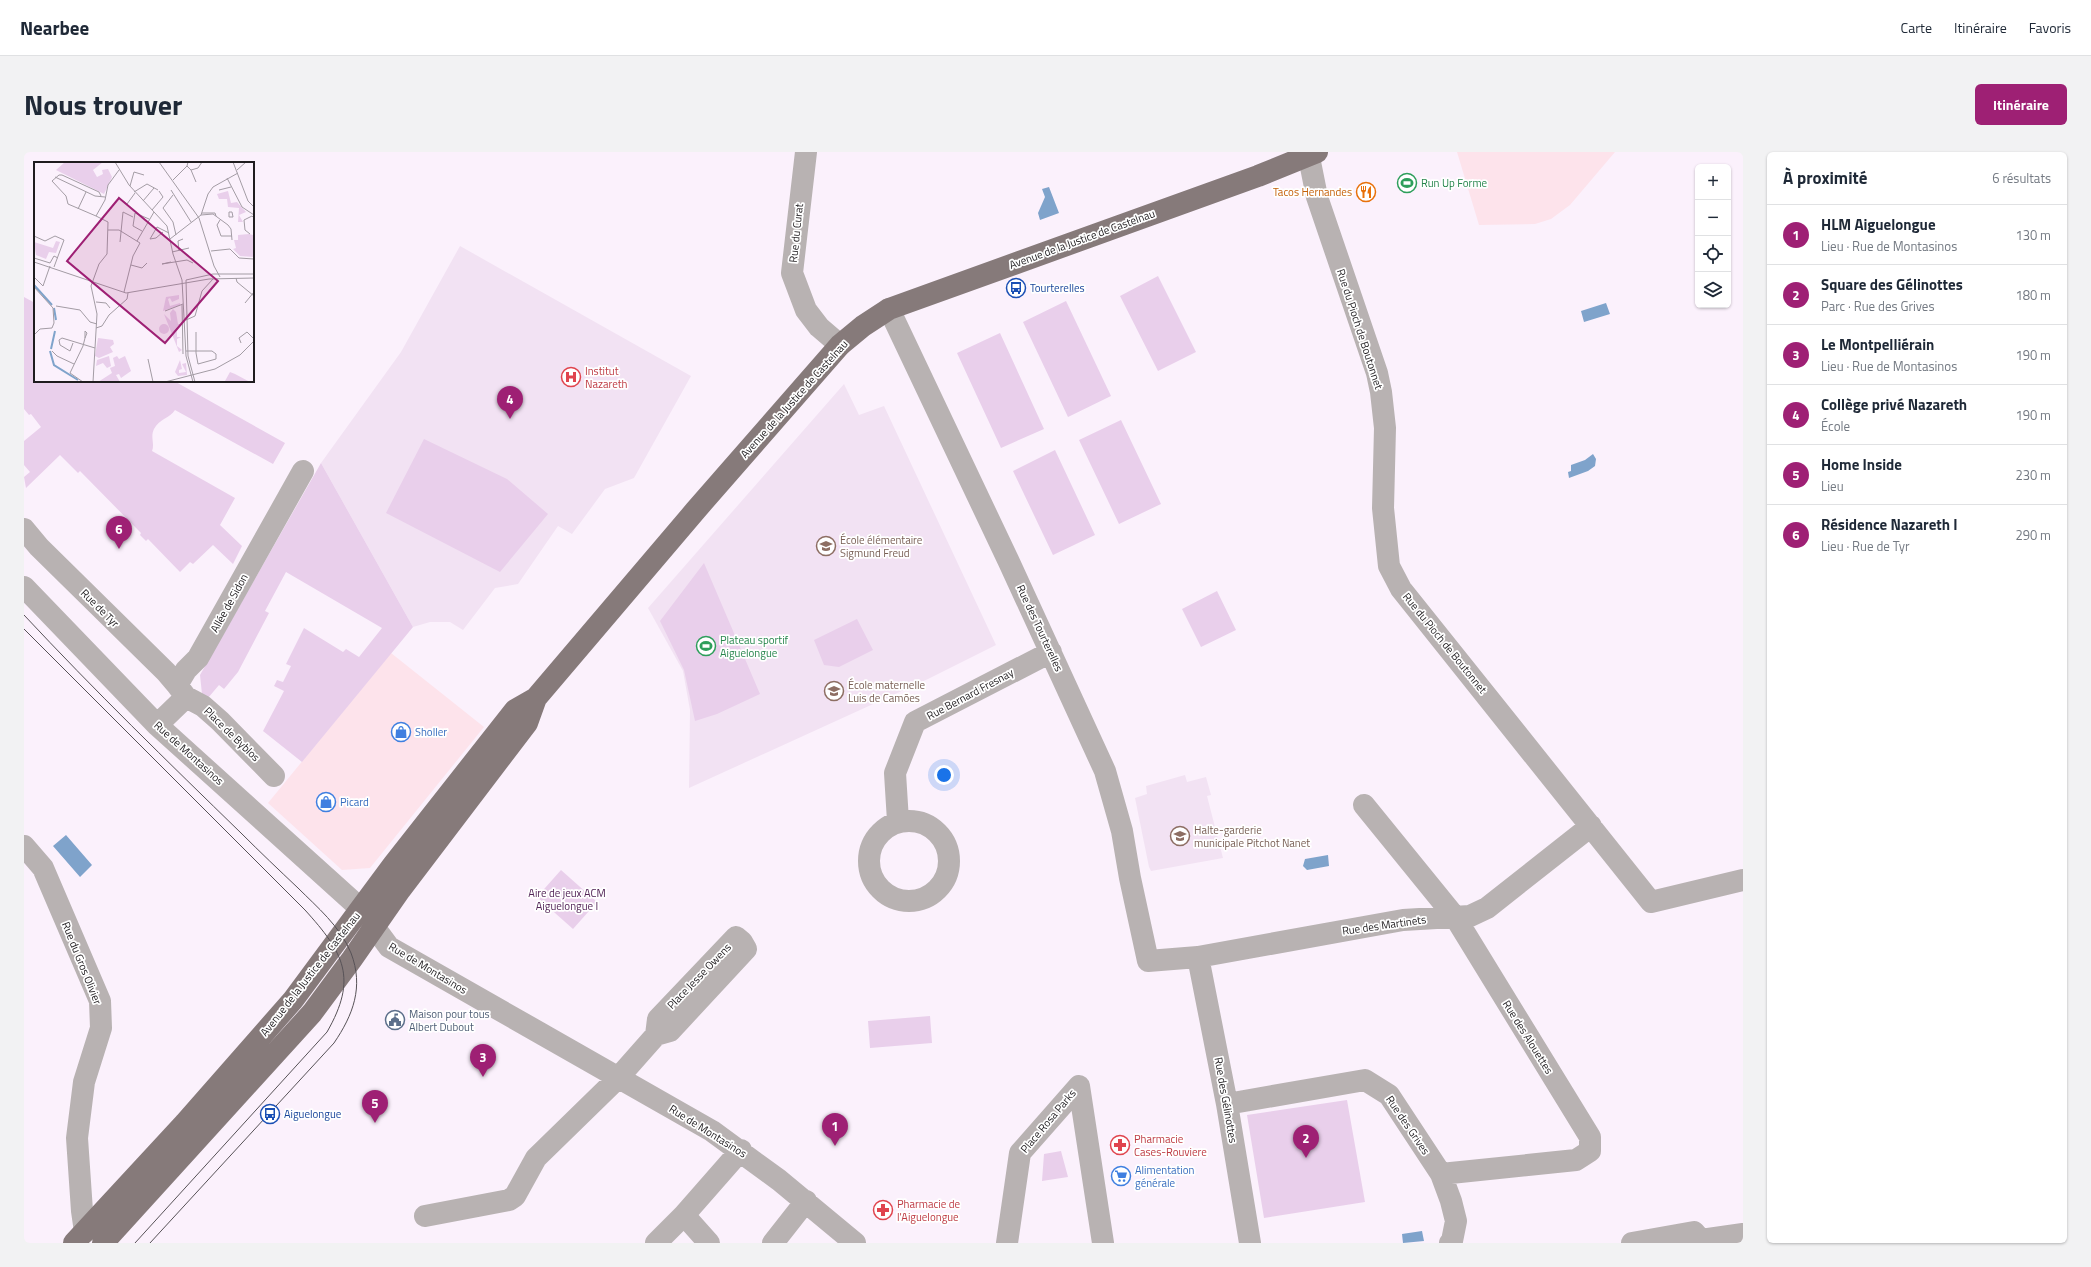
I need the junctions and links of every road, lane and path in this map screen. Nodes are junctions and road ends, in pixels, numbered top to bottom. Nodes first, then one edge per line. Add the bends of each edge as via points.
1 (806, 152) edge
2 (1311, 153) edge
3 (889, 309) junction
4 (840, 345) junction
5 (303, 471) dead end
6 (24, 529) edge
7 (24, 587) edge
8 (1051, 652) junction
9 (182, 691) junction
10 (536, 698) junction
11 (157, 725) junction
12 (274, 776) dead end
13 (1364, 806) dead end
14 (898, 821) dead end
15 (1591, 826) junction
16 (24, 846) edge
17 (1743, 880) edge
18 (360, 909) junction
19 (1455, 917) junction
20 (374, 929) junction
21 (1198, 957) junction
22 (1148, 961) joint
23 (656, 1035) dead end
24 (618, 1078) junction
25 (1227, 1104) junction
26 (741, 1150) junction
27 (1441, 1174) junction
28 (806, 1202) junction
29 (684, 1215) junction
30 (425, 1216) dead end
31 (1743, 1234) edge
32 (87, 1239) edge
33 (656, 1243) edge
34 (709, 1243) edge
35 (773, 1243) edge
36 (856, 1243) edge
37 (1007, 1243) edge
38 (1103, 1243) edge
39 (1250, 1243) edge
40 (1450, 1243) edge
41 (1632, 1243) edge

1 - 4 street, Rue du Curat via 792,274 806,310 819,327
2 - 3 main road, Avenue de la Justice de Castelnau via 1251,178
2 - 15 street, Rue du Pioch de Boutonnet via 1317,197 1377,373 1381,392 1385,428 1384,508 1389,566 1406,597 1449,646
3 - 4 main road, Avenue de la Justice de Castelnau
3 - 8 street, Rue des Tourterelles
4 - 10 main road, Avenue de la Justice de Castelnau via 695,510
5 - 9 street, Allée de Sidon via 198,658 186,670
6 - 9 street, Rue de Tyr
7 - 11 street, Rue de Montasinos
8 - 14 street, Rue Bernard Fresnay via 915,722 895,773
8 - 22 street, Rue des Tourterelles via 1105,771 1122,831
9 - 11 street, Allée de Sidon
9 - 12 street, Place de Byblos via 203,706
10 - 18 main road, Avenue de la Justice de Castelnau via 515,710
10 - 20 main road, Avenue de la Justice de Castelnau via 527,723 400,890
11 - 18 street, Rue de Montasinos
13 - 19 street, Rue des Alouettes
15 - 17 street, Rue du Pioch de Boutonnet via 1652,902
15 - 19 street, Rue des Martinets via 1487,908 1470,916
16 - 32 street, Rue du Gros Olivier via 43,868 100,1001 101,1028 84,1082 77,1138 82,1212
18 - 20 street, Rue de Montasinos
18 - 32 main road, Avenue de la Justice de Castelnau via 273,1024
19 - 21 street, Rue des Martinets via 1403,920
19 - 27 street, Rue des Alouettes via 1590,1137 1590,1151 1576,1160
20 - 24 street, Rue de Montasinos via 396,951
20 - 32 main road, Avenue de la Justice de Castelnau via 312,1013
21 - 22 street, Rue des Martinets
21 - 25 street, Rue des Gélinottes
23 - 24 street
24 - 26 street, Rue de Montasinos via 712,1130
24 - 30 street via 546,1146 536,1158 515,1196 509,1200
25 - 27 street, Rue des Grives via 1365,1080 1389,1095
25 - 39 street, Rue des Gélinottes
26 - 28 street, Rue de Montasinos
26 - 29 street
27 - 40 street, Rue des Grives via 1456,1221
28 - 35 street
28 - 36 street, Rue de Montasinos
29 - 33 street
29 - 34 street
31 - 41 street via 1701,1240 1694,1232
37 - 38 street, Place Rosa Parks via 1020,1153 1078,1086

